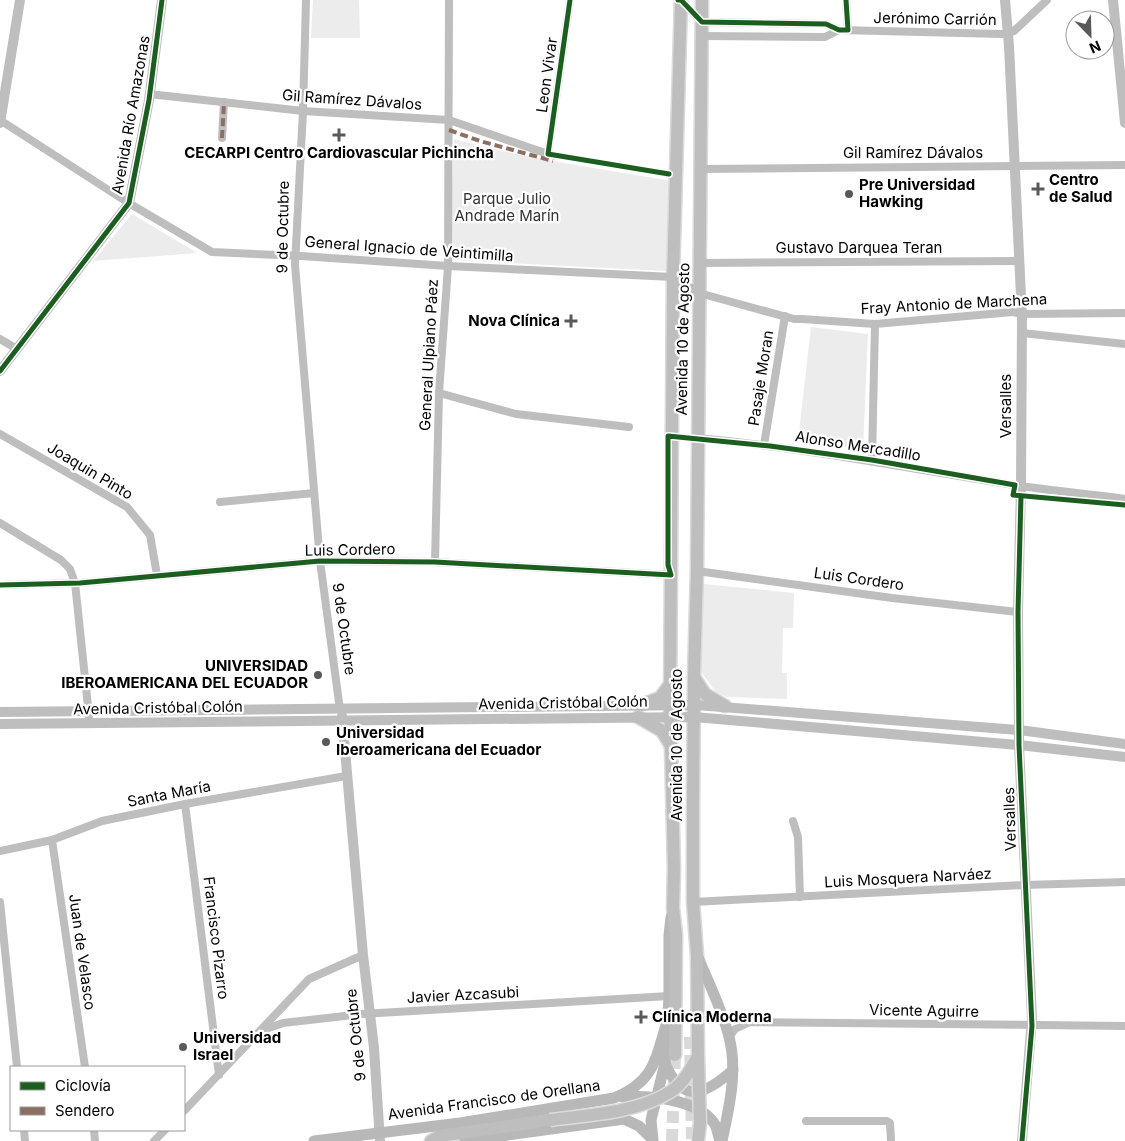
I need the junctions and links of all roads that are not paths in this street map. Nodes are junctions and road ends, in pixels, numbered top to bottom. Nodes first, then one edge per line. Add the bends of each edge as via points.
1 (20, 0) edge
2 (162, 0) edge
3 (306, 0) edge
4 (449, 0) edge
5 (570, 0) edge
6 (680, 0) edge
7 (702, 0) edge
8 (846, 0) edge
9 (1006, 0) edge
10 (1047, 0) edge
11 (1113, 0) edge
12 (702, 22) junction
13 (839, 30) junction
14 (848, 30) junction
15 (1008, 34) junction
16 (702, 36) junction
17 (149, 94) junction
18 (224, 102) junction
19 (303, 111) junction
20 (449, 120) junction
21 (0, 122) edge
22 (1125, 123) edge
23 (222, 138) dead end
24 (548, 154) joint
25 (1125, 165) edge
26 (1015, 166) junction
27 (701, 168) junction
28 (129, 203) junction
29 (295, 255) junction
30 (1018, 261) junction
31 (700, 263) junction
32 (448, 266) junction
33 (673, 277) junction
34 (698, 293) junction
35 (1125, 313) edge
36 (1021, 314) junction
37 (785, 316) junction
38 (875, 324) junction
39 (1022, 333) junction
40 (0, 339) edge
41 (1125, 344) edge
42 (17, 349) junction
43 (0, 371) edge
44 (439, 393) junction
45 (629, 427) dead end
46 (0, 434) edge
47 (698, 438) junction
48 (764, 445) junction
49 (872, 460) junction
50 (1021, 486) junction
51 (314, 493) junction
52 (1125, 499) edge
53 (220, 502) dead end
54 (0, 523) edge
55 (320, 561) junction
56 (435, 562) junction
57 (697, 571) junction
58 (671, 575) junction
59 (158, 576) junction
60 (75, 583) junction
61 (0, 584) edge
62 (1018, 612) junction
63 (694, 677) junction
64 (671, 683) junction
65 (725, 706) junction
66 (340, 710) junction
67 (89, 711) junction
68 (639, 711) junction
69 (671, 711) junction
70 (694, 711) junction
71 (0, 712) edge
72 (343, 720) junction
73 (90, 723) junction
74 (0, 724) edge
75 (1019, 730) junction
76 (1125, 744) edge
77 (1019, 745) junction
78 (671, 747) junction
79 (1125, 758) edge
80 (346, 776) junction
81 (185, 804) junction
82 (793, 821) dead end
83 (52, 840) junction
84 (0, 851) edge
85 (1125, 882) edge
86 (1025, 885) junction
87 (800, 897) junction
88 (0, 902) edge
89 (693, 902) junction
90 (672, 908) junction
91 (694, 919) junction
92 (363, 955) junction
93 (697, 955) junction
94 (669, 996) junction
95 (370, 1014) junction
96 (666, 1025) junction
97 (1032, 1026) junction
98 (1125, 1026) edge
99 (260, 1031) junction
100 (690, 1037) tunnel mouth
101 (729, 1037) junction
102 (698, 1056) junction
103 (670, 1059) junction
104 (18, 1066) edge
105 (85, 1066) edge
106 (733, 1070) junction
107 (219, 1075) junction
108 (656, 1097) junction
109 (609, 1099) junction
110 (677, 1102) junction
111 (185, 1110) edge
112 (651, 1120) junction
113 (806, 1121) dead end
114 (599, 1123) junction
115 (163, 1134) edge
116 (380, 1136) edge
117 (652, 1140) edge
118 (154, 1141) edge
119 (314, 1141) edge
120 (431, 1141) edge
121 (465, 1141) edge
122 (698, 1141) edge
123 (721, 1141) edge
124 (891, 1141) edge
125 (1022, 1141) edge

1 - 21 street
2 - 17 street, Avenida Río Amazonas
3 - 19 street, 9 de Octubre
4 - 20 street, General Ulpiano Páez
5 - 24 street, Leon Vivar
6 - 12 street
6 - 33 main road, Avenida 10 de Agosto
7 - 12 main road, Avenida 10 de Agosto
8 - 14 street
9 - 15 street, Versalles
10 - 15 street, Jerónimo Carrión
11 - 22 street
12 - 13 street, Jerónimo Carrión via 826,24
12 - 16 main road, Avenida 10 de Agosto
13 - 14 street, Jerónimo Carrión
13 - 16 street, Jerónimo Carrión via 825,38
14 - 15 street, Jerónimo Carrión
15 - 26 street, Versalles
16 - 27 main road, Avenida 10 de Agosto
17 - 18 street, Gil Ramírez Dávalos
17 - 28 street, Avenida Río Amazonas
18 - 19 street, Gil Ramírez Dávalos
18 - 23 street
19 - 20 street, Gil Ramírez Dávalos
19 - 29 street, 9 de Octubre
20 - 24 street, Gil Ramírez Dávalos
20 - 32 street, General Ulpiano Páez
21 - 28 street, General Ignacio de Veintimilla
25 - 26 street, Gil Ramírez Dávalos
26 - 27 street, Gil Ramírez Dávalos
26 - 30 street, Versalles
27 - 31 main road, Avenida 10 de Agosto
28 - 29 street, General Ignacio de Veintimilla via 212,252
28 - 42 street, Avenida Río Amazonas
29 - 32 street, General Ignacio de Veintimilla
29 - 51 street, 9 de Octubre
30 - 31 street, Gustavo Darquea Teran
30 - 36 street, Versalles
31 - 34 main road, Avenida 10 de Agosto
32 - 33 street, General Ignacio de Veintimilla
32 - 44 street, General Ulpiano Páez
33 - 34 street, Fray Antonio de Marchena
33 - 58 main road, Avenida 10 de Agosto
34 - 37 street, Fray Antonio de Marchena
34 - 47 main road, Avenida 10 de Agosto
35 - 36 street, Fray Antonio de Marchena
36 - 38 street, Fray Antonio de Marchena via 1013,312
36 - 39 street, Versalles
37 - 38 street, Fray Antonio de Marchena
37 - 48 street, Pasaje Moran
38 - 49 street
39 - 41 street
39 - 50 street, Versalles
40 - 42 street
42 - 43 street, Avenida Río Amazonas
44 - 45 street via 516,414
44 - 56 street, General Ulpiano Páez
46 - 59 street, Joaquin Pinto via 127,507 150,535
47 - 48 street, Alonso Mercadillo
47 - 57 main road, Avenida 10 de Agosto
48 - 49 street, Alonso Mercadillo
49 - 50 street, Alonso Mercadillo
50 - 52 street, Alonso Mercadillo
50 - 62 street, Versalles
51 - 53 street
51 - 55 street, 9 de Octubre
54 - 60 street via 61,560 70,569
55 - 56 street, Luis Cordero
55 - 59 street, Luis Cordero
55 - 66 street, 9 de Octubre
56 - 58 street, Luis Cordero
57 - 62 street, Luis Cordero
57 - 63 main road, Avenida 10 de Agosto
58 - 64 main road, Avenida 10 de Agosto
59 - 60 street, Luis Cordero
60 - 61 street, Luis Cordero
60 - 67 street
62 - 75 street, Versalles
63 - 65 main road via 705,694
63 - 70 main road, Avenida 10 de Agosto
64 - 68 main road via 660,698
64 - 69 main road, Avenida 10 de Agosto
65 - 70 street, Avenida Cristóbal Colón
65 - 75 street, Avenida Cristóbal Colón
66 - 67 street, Avenida Cristóbal Colón
66 - 68 street, Avenida Cristóbal Colón
66 - 72 street, 9 de Octubre
67 - 71 street, Avenida Cristóbal Colón
67 - 73 street
68 - 69 street, Avenida Cristóbal Colón
68 - 72 street, Avenida Cristóbal Colón
68 - 78 main road via 662,731
69 - 70 street, Avenida Cristóbal Colón
69 - 78 main road, Avenida 10 de Agosto
70 - 77 street, Avenida Cristóbal Colón
70 - 89 main road, Avenida 10 de Agosto
72 - 73 street, Avenida Cristóbal Colón
72 - 80 street, 9 de Octubre
73 - 74 street, Avenida Cristóbal Colón
75 - 76 street, Avenida Cristóbal Colón
75 - 77 street, Versalles
77 - 79 street, Avenida Cristóbal Colón
77 - 86 street, Versalles
78 - 90 main road, Avenida 10 de Agosto
80 - 81 street, Santa María
80 - 92 street, 9 de Octubre
81 - 83 street, Santa María via 102,821
81 - 107 street, Francisco Pizarro
82 - 87 street via 798,837
83 - 84 street, Santa María
83 - 105 street, Juan de Velasco
85 - 86 street, Luis Mosquera Narváez
86 - 87 street, Luis Mosquera Narváez
86 - 97 street, Versalles
87 - 89 street, Luis Mosquera Narváez
88 - 104 street
89 - 91 main road, Avenida 10 de Agosto
90 - 94 main road, Avenida 10 de Agosto
90 - 103 main road, Avenida 10 de Agosto via 676,935
91 - 93 main road, Avenida 10 de Agosto
91 - 100 main road, Avenida 10 de Agosto
92 - 95 street, 9 de Octubre
92 - 99 street via 309,979
93 - 101 main road, Avenida 10 de Agosto
93 - 102 main road
94 - 95 street, Javier Azcasubi
94 - 96 main road, Avenida 10 de Agosto
95 - 99 street, Javier Azcasubi via 283,1022
95 - 116 street, 9 de Octubre
96 - 103 main road, Avenida 10 de Agosto
96 - 109 main road, Avenida Francisco de Orellana via 655,1063 642,1081 631,1091
97 - 98 street, Vicente Aguirre
97 - 101 street, Vicente Aguirre via 750,1022 735,1029
97 - 125 street, Versalles
99 - 107 street
101 - 106 main road, Avenida 10 de Agosto
102 - 120 main road, bridge via 687,1075 671,1092 642,1105 440,1136
102 - 122 main road, bridge
103 - 106 main road via 671,1078 679,1087 694,1092 719,1083
103 - 108 main road, Avenida 10 de Agosto
106 - 123 main road, Avenida 10 de Agosto
107 - 111 street
108 - 109 main road
108 - 110 main road
108 - 112 main road, Avenida 10 de Agosto
109 - 114 main road via 616,1108
109 - 116 main road, Avenida Francisco de Orellana
110 - 112 main road via 663,1108
110 - 123 main road via 702,1111 714,1123
112 - 117 main road, Avenida 10 de Agosto
113 - 124 street via 887,1121 890,1123
114 - 117 main road via 624,1119 640,1126
114 - 121 main road
115 - 118 street
116 - 119 main road, Avenida Francisco de Orellana

